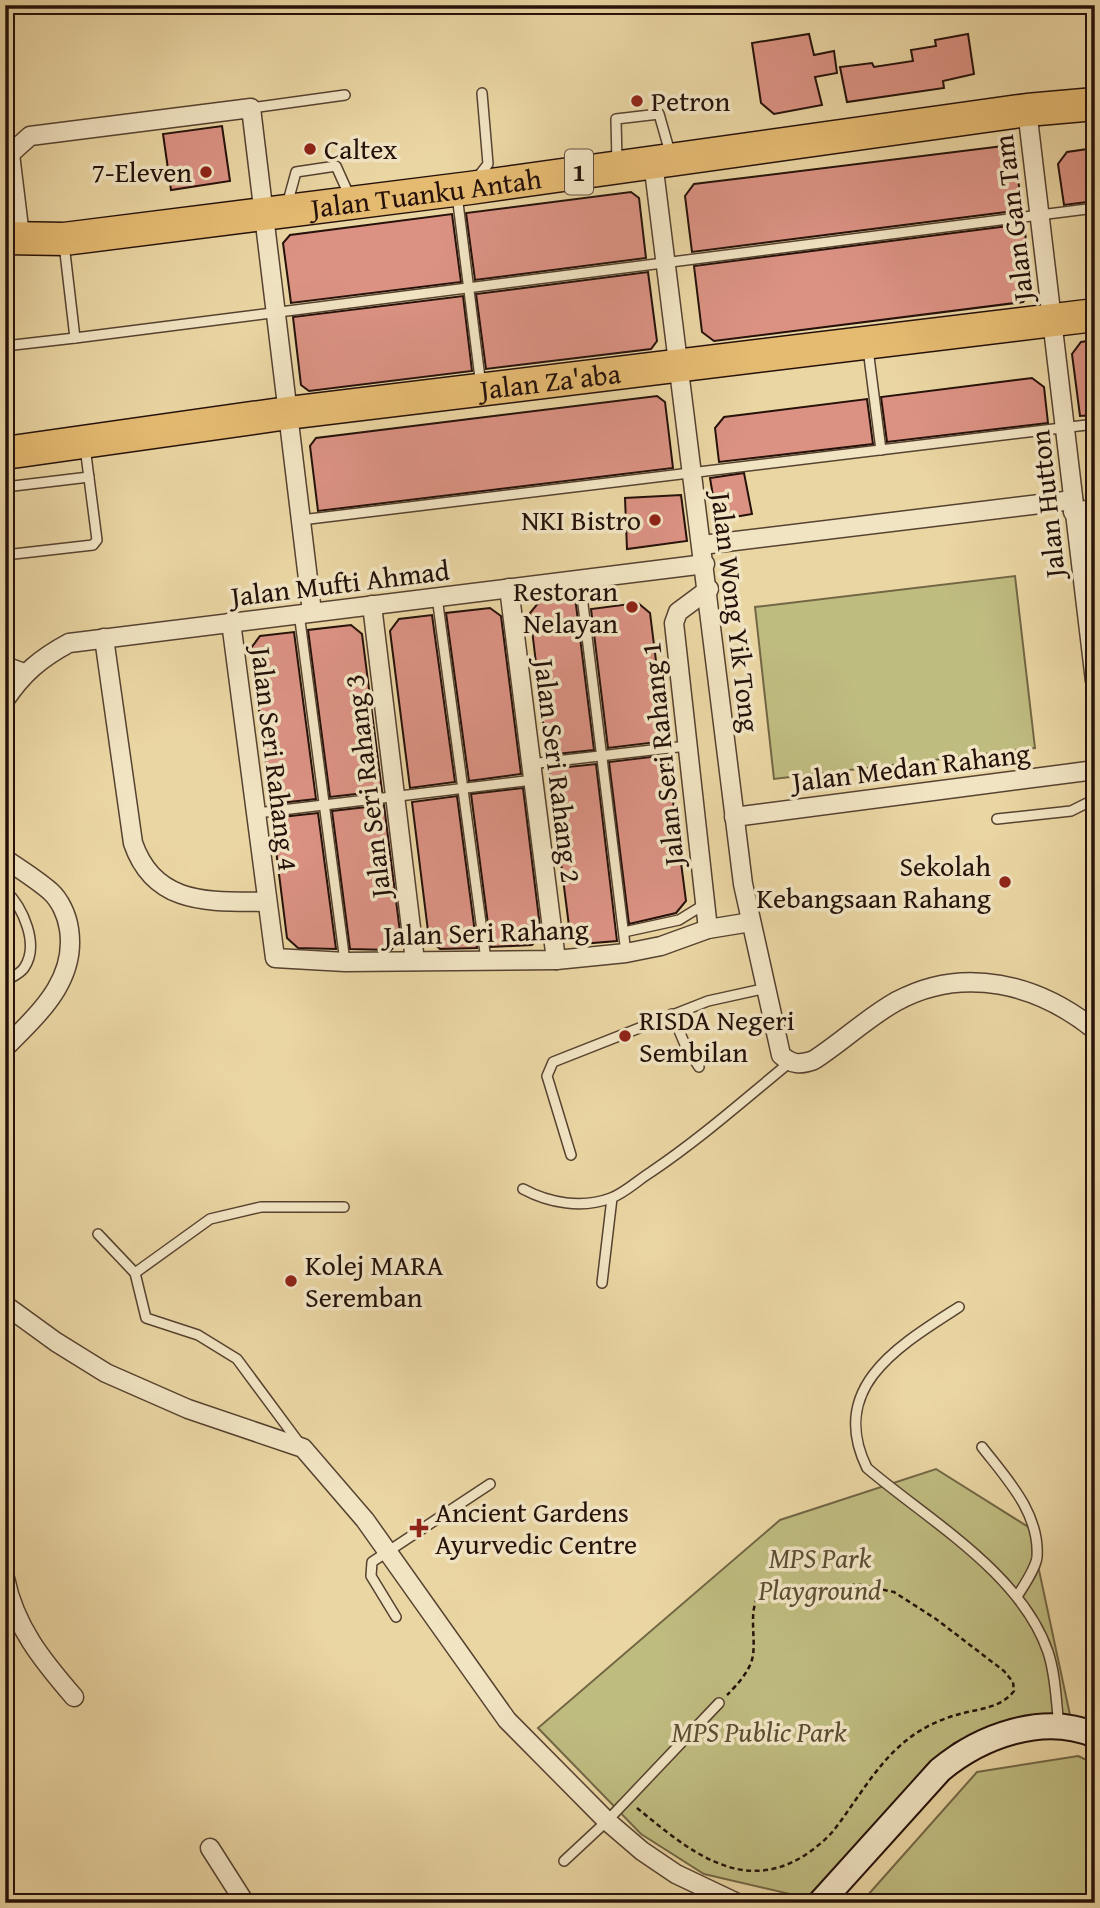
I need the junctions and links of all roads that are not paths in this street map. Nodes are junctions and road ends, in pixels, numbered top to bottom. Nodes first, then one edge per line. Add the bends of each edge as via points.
1 (482, 93) dead end
2 (345, 95) dead end
3 (1095, 104) edge
4 (251, 108) junction
5 (1027, 110) junction
6 (663, 161) junction
7 (617, 167) junction
8 (463, 189) junction
9 (1095, 208) edge
10 (275, 212) junction
11 (1040, 215) junction
12 (64, 239) junction
13 (10, 243) edge
14 (665, 264) junction
15 (469, 288) junction
16 (276, 313) junction
17 (1095, 315) edge
18 (1052, 321) junction
19 (75, 338) junction
20 (867, 344) junction
21 (5, 346) edge
22 (678, 367) junction
23 (481, 390) junction
24 (288, 413) junction
25 (1095, 424) edge
26 (1066, 428) junction
27 (85, 442) junction
28 (881, 450) junction
29 (5, 453) edge
30 (692, 474) junction
31 (89, 477) junction
32 (5, 488) edge
33 (1073, 506) junction
34 (1095, 509) edge
35 (301, 520) junction
36 (702, 545) junction
37 (5, 555) edge
38 (705, 564) junction
39 (580, 580) junction
40 (509, 589) junction
41 (709, 589) junction
42 (437, 597) junction
43 (372, 605) junction
44 (305, 612) junction
45 (231, 622) junction
46 (104, 638) junction
47 (1093, 657) edge
48 (5, 666) edge
49 (24, 673) junction
50 (1095, 681) edge
51 (5, 700) edge
52 (687, 746) junction
53 (601, 755) junction
54 (1095, 770) edge
55 (532, 772) junction
56 (463, 788) junction
57 (396, 796) junction
58 (1095, 799) edge
59 (325, 805) junction
60 (257, 813) junction
61 (734, 817) junction
62 (997, 819) dead end
63 (5, 859) edge
64 (5, 890) edge
65 (267, 902) junction
66 (705, 904) junction
67 (751, 922) junction
68 (708, 929) junction
69 (624, 932) junction
70 (626, 953) junction
71 (486, 960) junction
72 (556, 960) junction
73 (415, 961) junction
74 (345, 962) junction
75 (5, 981) edge
76 (766, 988) junction
77 (672, 1014) junction
78 (1095, 1030) edge
79 (5, 1048) edge
80 (789, 1063) junction
81 (699, 1067) dead end
82 (571, 1155) dead end
83 (523, 1189) dead end
84 (612, 1198) junction
85 (344, 1207) dead end
86 (98, 1234) dead end
87 (135, 1273) junction
88 (602, 1283) dead end
89 (5, 1305) edge
90 (959, 1307) dead end
91 (982, 1447) dead end
92 (303, 1448) junction
93 (490, 1484) dead end
94 (388, 1552) junction
95 (5, 1578) edge
96 (1018, 1595) junction
97 (8, 1603) edge
98 (396, 1616) dead end
99 (74, 1697) dead end
100 (719, 1703) road end
101 (1059, 1727) junction
102 (1095, 1735) edge
103 (607, 1821) junction
104 (210, 1849) dead end
105 (564, 1861) dead end
106 (245, 1903) edge
107 (737, 1903) edge
108 (820, 1903) edge

1 - 8 lane via 488,164
2 - 4 lane
3 - 5 highway, Jalan Tuanku Antah / 1
4 - 10 street
4 - 13 street via 30,136 10,154
5 - 6 highway, Jalan Tuanku Antah / 1
5 - 11 street, Jalan Gan Tam
6 - 7 highway, Jalan Tuanku Antah / 1
6 - 7 lane via 659,114 616,119
6 - 14 street, Jalan Wong Yik Tong
7 - 8 highway, Jalan Tuanku Antah / 1
8 - 10 highway, Jalan Tuanku Antah / 1
8 - 15 lane
9 - 11 lane
10 - 12 highway, Jalan Tuanku Antah / 1
10 - 16 street
11 - 14 lane
11 - 18 street, Jalan Gan Tam
12 - 13 highway, Jalan Tuanku Antah / 1
12 - 19 lane
14 - 15 lane
14 - 22 street, Jalan Wong Yik Tong
15 - 16 lane
15 - 23 lane
16 - 19 lane
16 - 24 street
17 - 18 highway, Jalan Za'aba
18 - 20 highway, Jalan Za'aba
18 - 26 street, Jalan Hutton
19 - 21 lane
20 - 22 highway, Jalan Za'aba
20 - 28 lane
22 - 23 highway, Jalan Za'aba
22 - 30 street, Jalan Wong Yik Tong
23 - 24 highway, Jalan Za'aba
24 - 27 highway, Jalan Za'aba
24 - 35 street
25 - 26 lane
26 - 28 lane
26 - 33 street, Jalan Hutton
27 - 29 highway, Jalan Za'aba
27 - 31 lane
28 - 30 lane
30 - 35 lane
30 - 36 street, Jalan Wong Yik Tong
31 - 32 lane
31 - 37 lane via 97,540 93,545
33 - 34 street
33 - 36 street
33 - 47 street, Jalan Hutton
35 - 44 street
36 - 38 street, Jalan Wong Yik Tong
38 - 39 street, Jalan Mufti Ahmad
38 - 41 street, Jalan Wong Yik Tong
39 - 40 street, Jalan Mufti Ahmad
39 - 53 lane
40 - 42 street, Jalan Mufti Ahmad
40 - 55 street, Jalan Seri Rahang 2
41 - 52 street, Jalan Seri Rahang 1 via 678,612 674,623
41 - 61 street, Jalan Wong Yik Tong
42 - 43 street, Jalan Mufti Ahmad
42 - 56 lane
43 - 44 street, Jalan Mufti Ahmad
43 - 57 street, Jalan Seri Rahang 3
44 - 45 street, Jalan Mufti Ahmad
44 - 59 lane
45 - 46 street, Jalan Mufti Ahmad
45 - 60 street, Jalan Seri Rahang 4
46 - 49 street, Jalan Mufti Ahmad via 69,643
46 - 65 street via 138,857 169,892 186,898
47 - 50 street, Jalan Hutton
48 - 49 street
49 - 51 street, Jalan Mufti Ahmad
52 - 53 lane
52 - 66 street, Jalan Seri Rahang 1
53 - 55 lane
53 - 69 lane
54 - 61 street, Jalan Medan Rahang
55 - 56 lane
55 - 72 street, Jalan Seri Rahang 2
56 - 57 lane
56 - 71 lane
57 - 59 lane
57 - 73 street, Jalan Seri Rahang 3
58 - 62 lane via 1071,811
59 - 60 lane
59 - 74 lane
60 - 65 street, Jalan Seri Rahang 4
61 - 67 street, Jalan Wong Yik Tong
63 - 79 street via 51,892 67,916 71,942 66,972 48,1003
64 - 75 lane via 19,903 30,940 23,971
65 - 74 street, Jalan Seri Rahang via 275,958
66 - 68 street, Jalan Seri Rahang 1
66 - 69 lane via 679,920
67 - 68 street, Jalan Seri Rahang
67 - 76 street, Jalan Wong Yik Tong
68 - 70 street, Jalan Seri Rahang
69 - 70 lane
70 - 72 street, Jalan Seri Rahang
71 - 72 street, Jalan Seri Rahang
71 - 73 street, Jalan Seri Rahang
73 - 74 street, Jalan Seri Rahang
76 - 77 lane via 729,994
76 - 80 street, Jalan Wong Yik Tong via 777,1045
77 - 81 lane
77 - 82 lane via 549,1067 547,1076
78 - 80 street via 1044,996 1006,985 962,981 929,987 895,1002 814,1060
80 - 84 lane via 685,1149
83 - 84 lane via 542,1199 566,1203
84 - 88 lane
85 - 87 lane via 261,1207 210,1219
86 - 87 lane
87 - 92 lane via 146,1318 198,1335 237,1359
89 - 92 street via 106,1373 187,1409
90 - 96 lane via 910,1339 873,1374 854,1415 854,1431 867,1468
91 - 96 lane via 1019,1494 1031,1521 1037,1558
92 - 94 street
93 - 94 lane
94 - 98 lane via 372,1562 371,1576
94 - 103 street via 506,1720
95 - 97 street
96 - 101 lane via 1048,1654
97 - 99 street via 33,1649
100 - 103 lane
101 - 102 street
101 - 108 street via 1001,1735 963,1751 940,1770
103 - 105 lane
103 - 107 street via 676,1874
104 - 106 street

